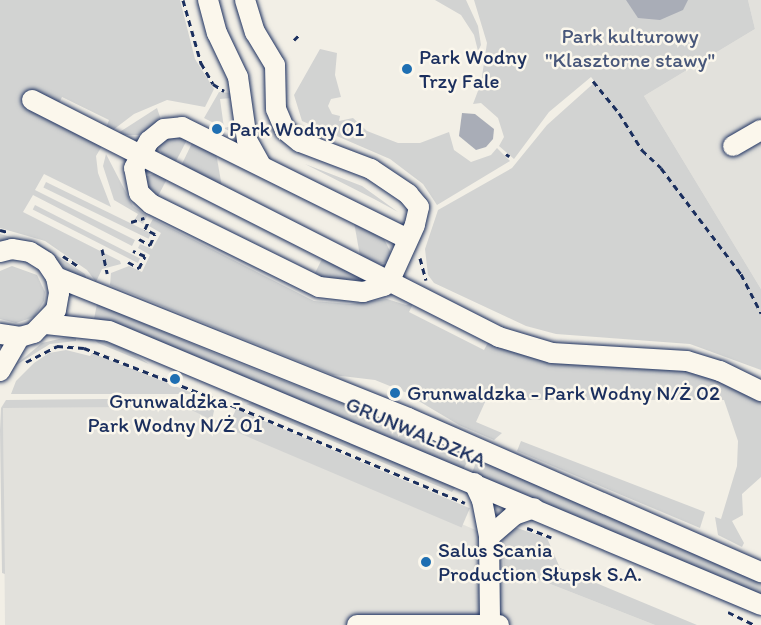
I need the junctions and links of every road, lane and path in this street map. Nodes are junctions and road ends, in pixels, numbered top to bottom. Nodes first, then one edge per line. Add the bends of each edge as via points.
1 (183, 0) edge
2 (208, 0) edge
3 (245, 0) edge
4 (593, 81) dead end
5 (232, 91) dead end
6 (32, 100) dead end
7 (761, 130) edge
8 (733, 146) dead end
9 (140, 156) junction
10 (261, 165) junction
11 (145, 229) dead end
12 (139, 239) dead end
13 (414, 245) junction
14 (102, 249) dead end
15 (134, 251) dead end
16 (0, 252) edge
17 (128, 262) dead end
18 (107, 273) dead end
19 (56, 277) junction
20 (390, 280) junction
21 (432, 285) dead end
22 (761, 313) edge
23 (46, 324) junction
24 (0, 334) edge
25 (20, 337) junction
26 (20, 368) dead end
27 (0, 371) edge
28 (761, 391) edge
29 (474, 483) junction
30 (470, 506) dead end
31 (534, 508) junction
32 (525, 527) dead end
33 (547, 536) dead end
34 (489, 537) junction
35 (761, 572) edge
36 (761, 605) edge
37 (743, 619) dead end
38 (357, 625) edge
39 (493, 625) edge
40 (755, 625) edge

1 - 5 path via 193,45 208,76 218,89
2 - 10 street via 217,33 238,77 247,140
3 - 13 street via 255,32 275,65 276,109 283,127 300,142 359,163 408,194 419,212
4 - 22 path via 642,150 661,168 741,274
6 - 9 street
7 - 8 street
9 - 10 street via 153,136 176,126
9 - 20 street
9 - 20 street via 134,180 145,199 319,287 363,292 384,286
10 - 13 street
11 - 12 path via 155,234 150,245
13 - 20 street
13 - 21 path via 422,274
14 - 18 path
15 - 17 path via 145,256 139,268
16 - 19 street via 30,252 45,262
19 - 23 street via 56,310
19 - 35 street, GRUNWALDZKA via 418,423
20 - 28 street via 529,348 687,361 710,367
23 - 25 street
23 - 29 street, GRUNWALDZKA via 109,331
24 - 25 street
25 - 27 street
26 - 30 path via 49,349 64,345 84,348
29 - 31 street, GRUNWALDZKA
29 - 34 street via 482,500
31 - 34 street via 514,515
31 - 36 street, GRUNWALDZKA
32 - 33 path
34 - 39 street
37 - 40 path
38 - 39 street

